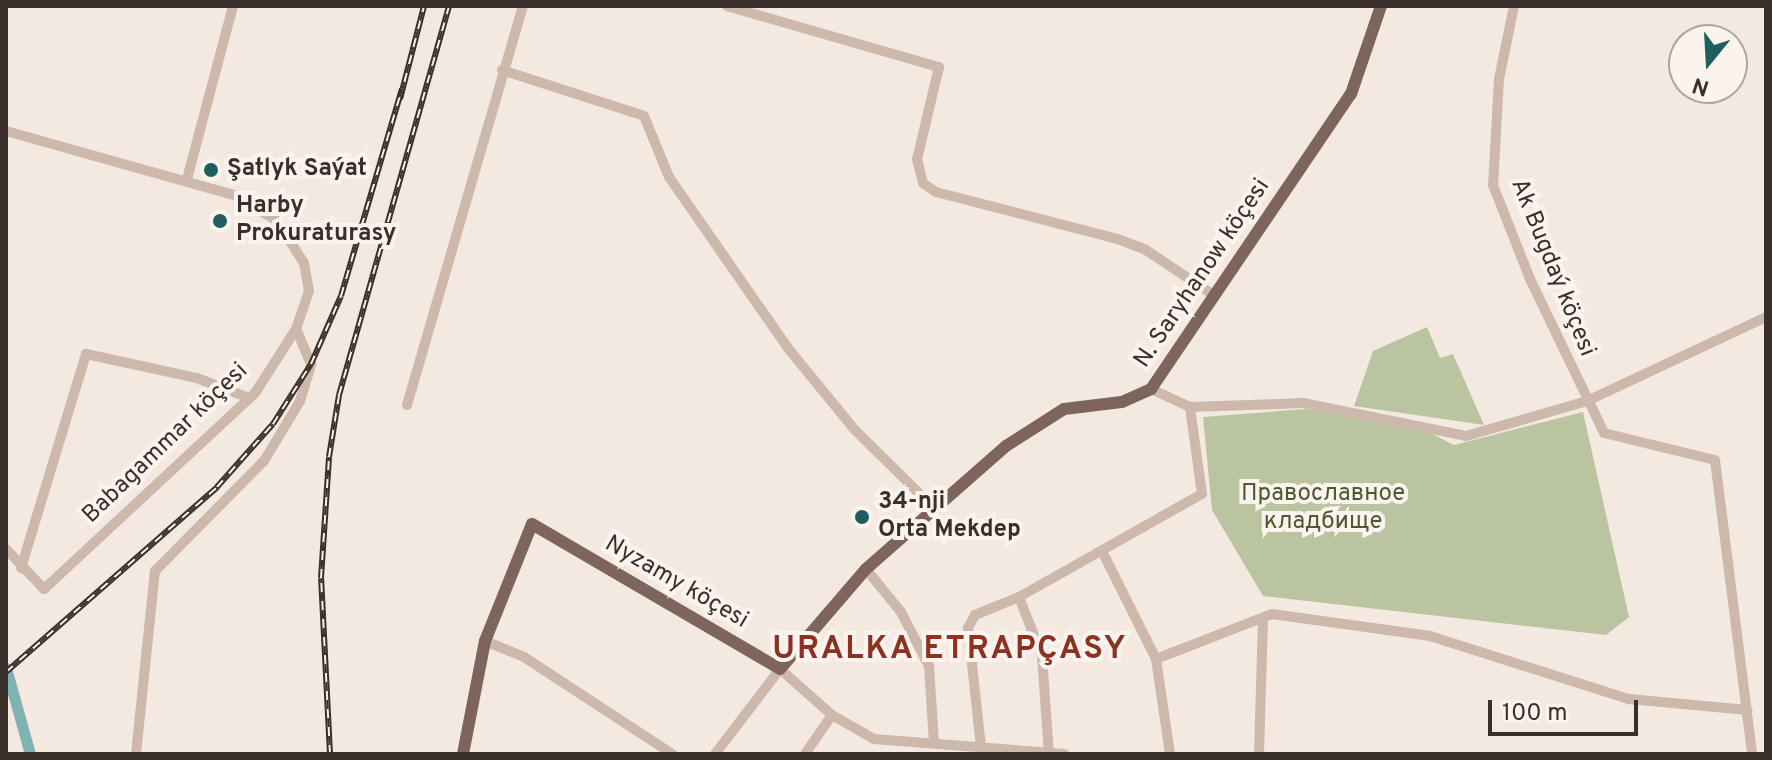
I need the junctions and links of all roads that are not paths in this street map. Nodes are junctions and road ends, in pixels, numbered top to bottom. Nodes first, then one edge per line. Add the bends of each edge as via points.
1 (233, 6) edge
2 (523, 6) edge
3 (727, 6) edge
4 (1381, 6) edge
5 (1514, 6) edge
6 (502, 70) junction
7 (6, 131) edge
8 (187, 179) junction
9 (1215, 296) junction
10 (1766, 317) edge
11 (296, 329) junction
12 (1151, 389) junction
13 (249, 398) junction
14 (1587, 401) junction
15 (407, 405) dead end
16 (1190, 407) junction
17 (933, 507) junction
18 (6, 549) edge
19 (1102, 551) junction
20 (21, 568) junction
21 (866, 569) junction
22 (1019, 597) junction
23 (1263, 618) junction
24 (485, 641) junction
25 (1156, 659) junction
26 (780, 669) junction
27 (1747, 710) junction
28 (832, 715) junction
29 (931, 747) edge
30 (978, 749) edge
31 (1049, 753) edge
32 (136, 754) edge
33 (463, 754) edge
34 (672, 754) edge
35 (715, 754) edge
36 (805, 754) edge
37 (1064, 754) edge
38 (1170, 754) edge
39 (1259, 754) edge
40 (1752, 754) edge

1 - 8 street
2 - 6 street
3 - 9 street via 939,67 917,159 923,183 936,192 1118,239 1146,250
4 - 9 main road, N. Saryhanow köçesi via 1351,94
5 - 14 street, Ak Bugdaý köçesi via 1499,79 1493,185
6 - 15 street
6 - 17 street via 644,116 669,177 787,347 855,430
7 - 8 street
8 - 11 street, Babagammar köçesi via 234,195 276,220 304,263 309,291
9 - 12 main road, N. Saryhanow köçesi
10 - 14 street
11 - 13 street, Babagammar köçesi
11 - 32 street via 311,364 300,401 264,461 155,571
12 - 16 street
12 - 17 main road, N. Saryhanow köçesi via 1122,402 1064,409 1006,446
13 - 20 street, Babagammar köçesi via 44,589
13 - 20 street via 197,378 86,354
14 - 16 street via 1466,436 1303,403
14 - 27 street, Ak Bugdaý köçesi via 1604,433 1715,460
16 - 19 street via 1202,494
17 - 21 main road, N. Saryhanow köçesi
18 - 20 street, Babagammar köçesi
19 - 22 street
19 - 25 street
21 - 26 main road, N. Saryhanow köçesi
21 - 29 street via 901,612 929,666
22 - 30 street via 975,615 968,628
22 - 31 street via 1042,656
23 - 25 street
23 - 27 street via 1272,614 1430,636 1629,699
23 - 39 street
24 - 26 main road, Nyzamy köçesi via 532,524
24 - 33 main road
24 - 34 street via 524,657
25 - 38 street
26 - 28 street, Nyzamy köçesi
26 - 35 street, N. Saryhanow köçesi
27 - 40 street
28 - 29 street, Nyzamy köçesi via 874,739
28 - 36 street
29 - 30 street, Nyzamy köçesi
30 - 31 street, Nyzamy köçesi
31 - 37 street, Nyzamy köçesi

